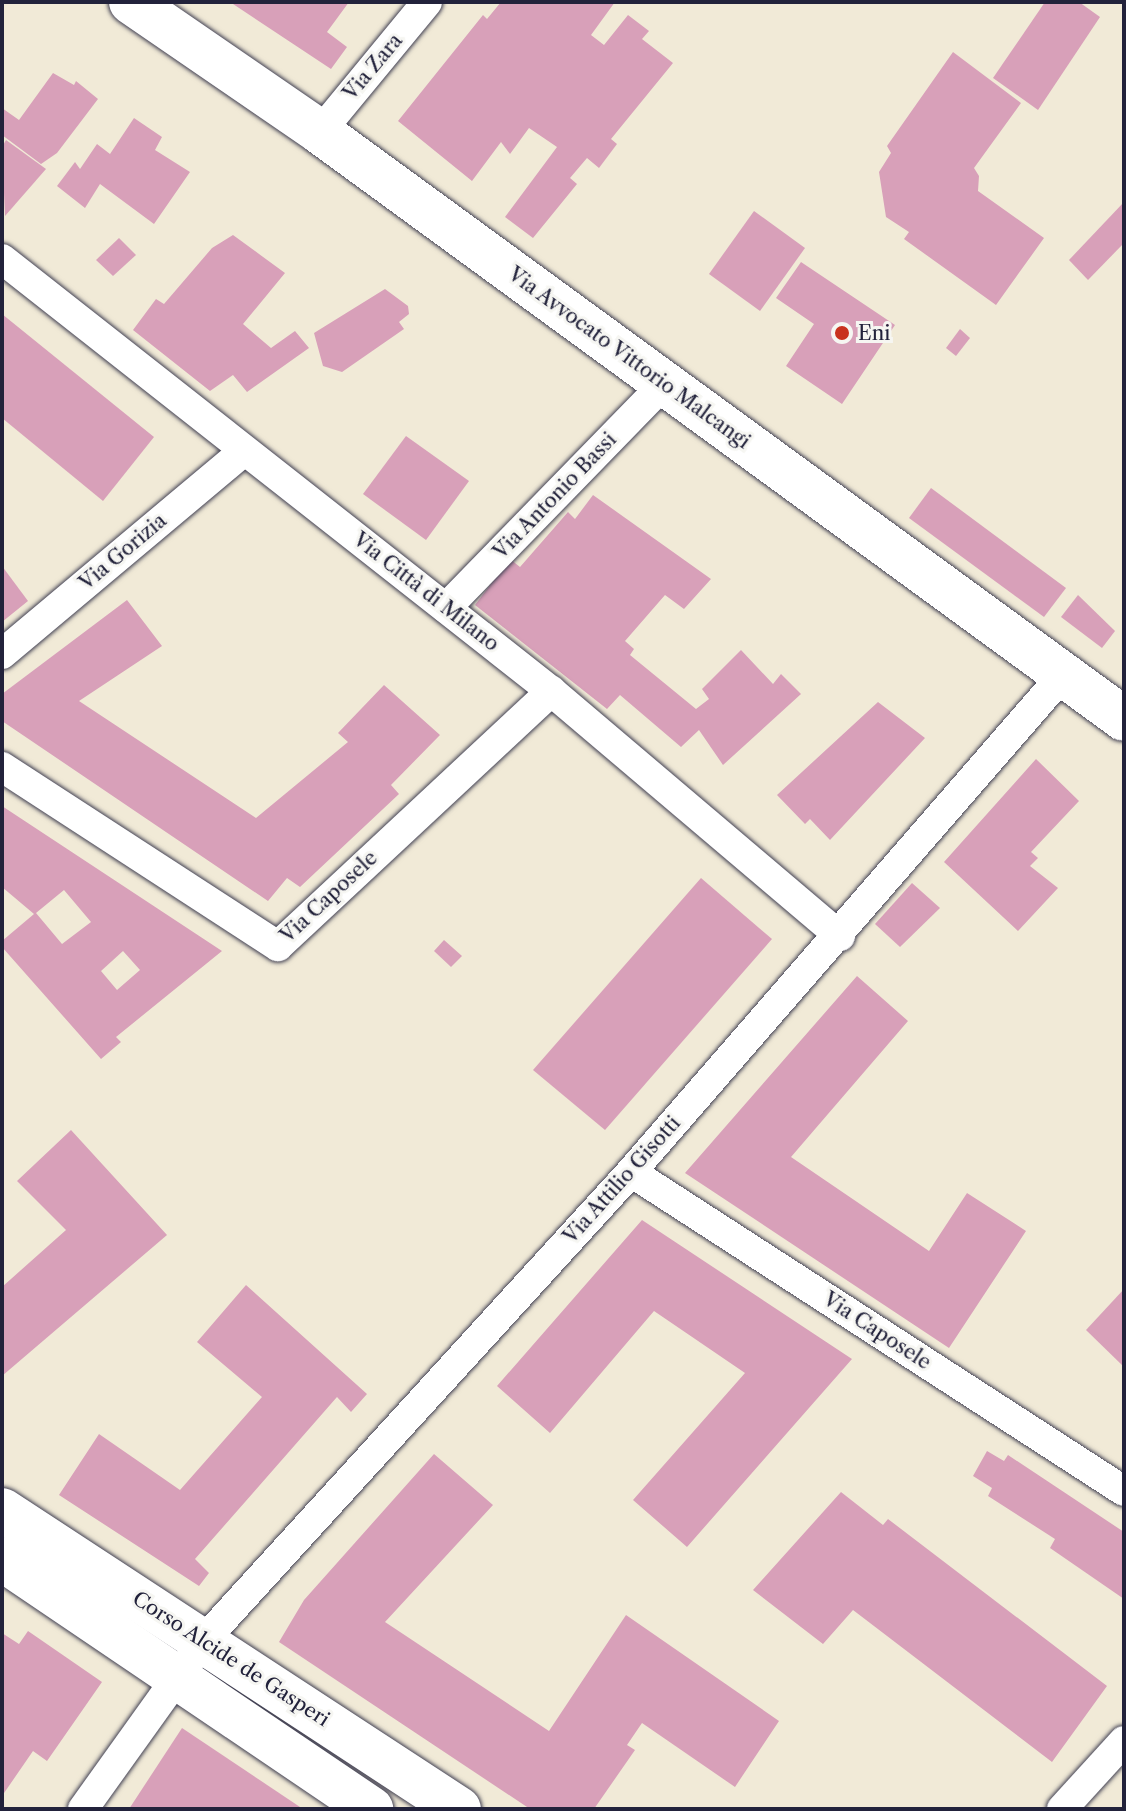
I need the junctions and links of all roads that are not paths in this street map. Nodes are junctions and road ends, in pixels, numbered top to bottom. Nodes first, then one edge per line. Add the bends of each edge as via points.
1 (131, 2) edge
2 (427, 2) edge
3 (320, 132) junction
4 (2, 259) edge
5 (664, 384) junction
6 (244, 451) junction
7 (446, 608) junction
8 (2, 654) edge
9 (1062, 676) junction
10 (551, 691) junction
11 (1124, 719) edge
12 (2, 767) edge
13 (840, 936) junction
14 (631, 1172) junction
15 (1124, 1491) edge
16 (2, 1510) edge
17 (2, 1559) edge
18 (204, 1640) junction
19 (174, 1677) junction
20 (1124, 1741) edge
21 (83, 1809) edge
22 (371, 1809) edge
23 (459, 1809) edge
24 (1062, 1809) edge

1 - 3 main road, Via Avvocato Vittorio Malcangi
2 - 3 street, Via Zara
3 - 5 main road, Via Avvocato Vittorio Malcangi
4 - 6 street, Via Città di Milano
5 - 7 street, Via Antonio Bassi
5 - 9 main road, Via Avvocato Vittorio Malcangi
6 - 7 street, Via Città di Milano
6 - 8 street, Via Gorizia
7 - 10 street, Via Città di Milano
9 - 11 main road, Via Avvocato Vittorio Malcangi
9 - 13 street, Via Attilio Gisotti
10 - 12 street, Via Caposele via 278,946
10 - 13 street, Via Città di Milano
13 - 14 street, Via Attilio Gisotti
14 - 15 street, Via Caposele
14 - 18 street, Via Attilio Gisotti
16 - 18 main road, Corso Alcide de Gasperi
17 - 19 main road
18 - 19 street, Via Attilio Gisotti
18 - 23 main road, Corso Alcide de Gasperi
19 - 21 street, Via Attilio Gisotti
19 - 22 main road
20 - 24 street

